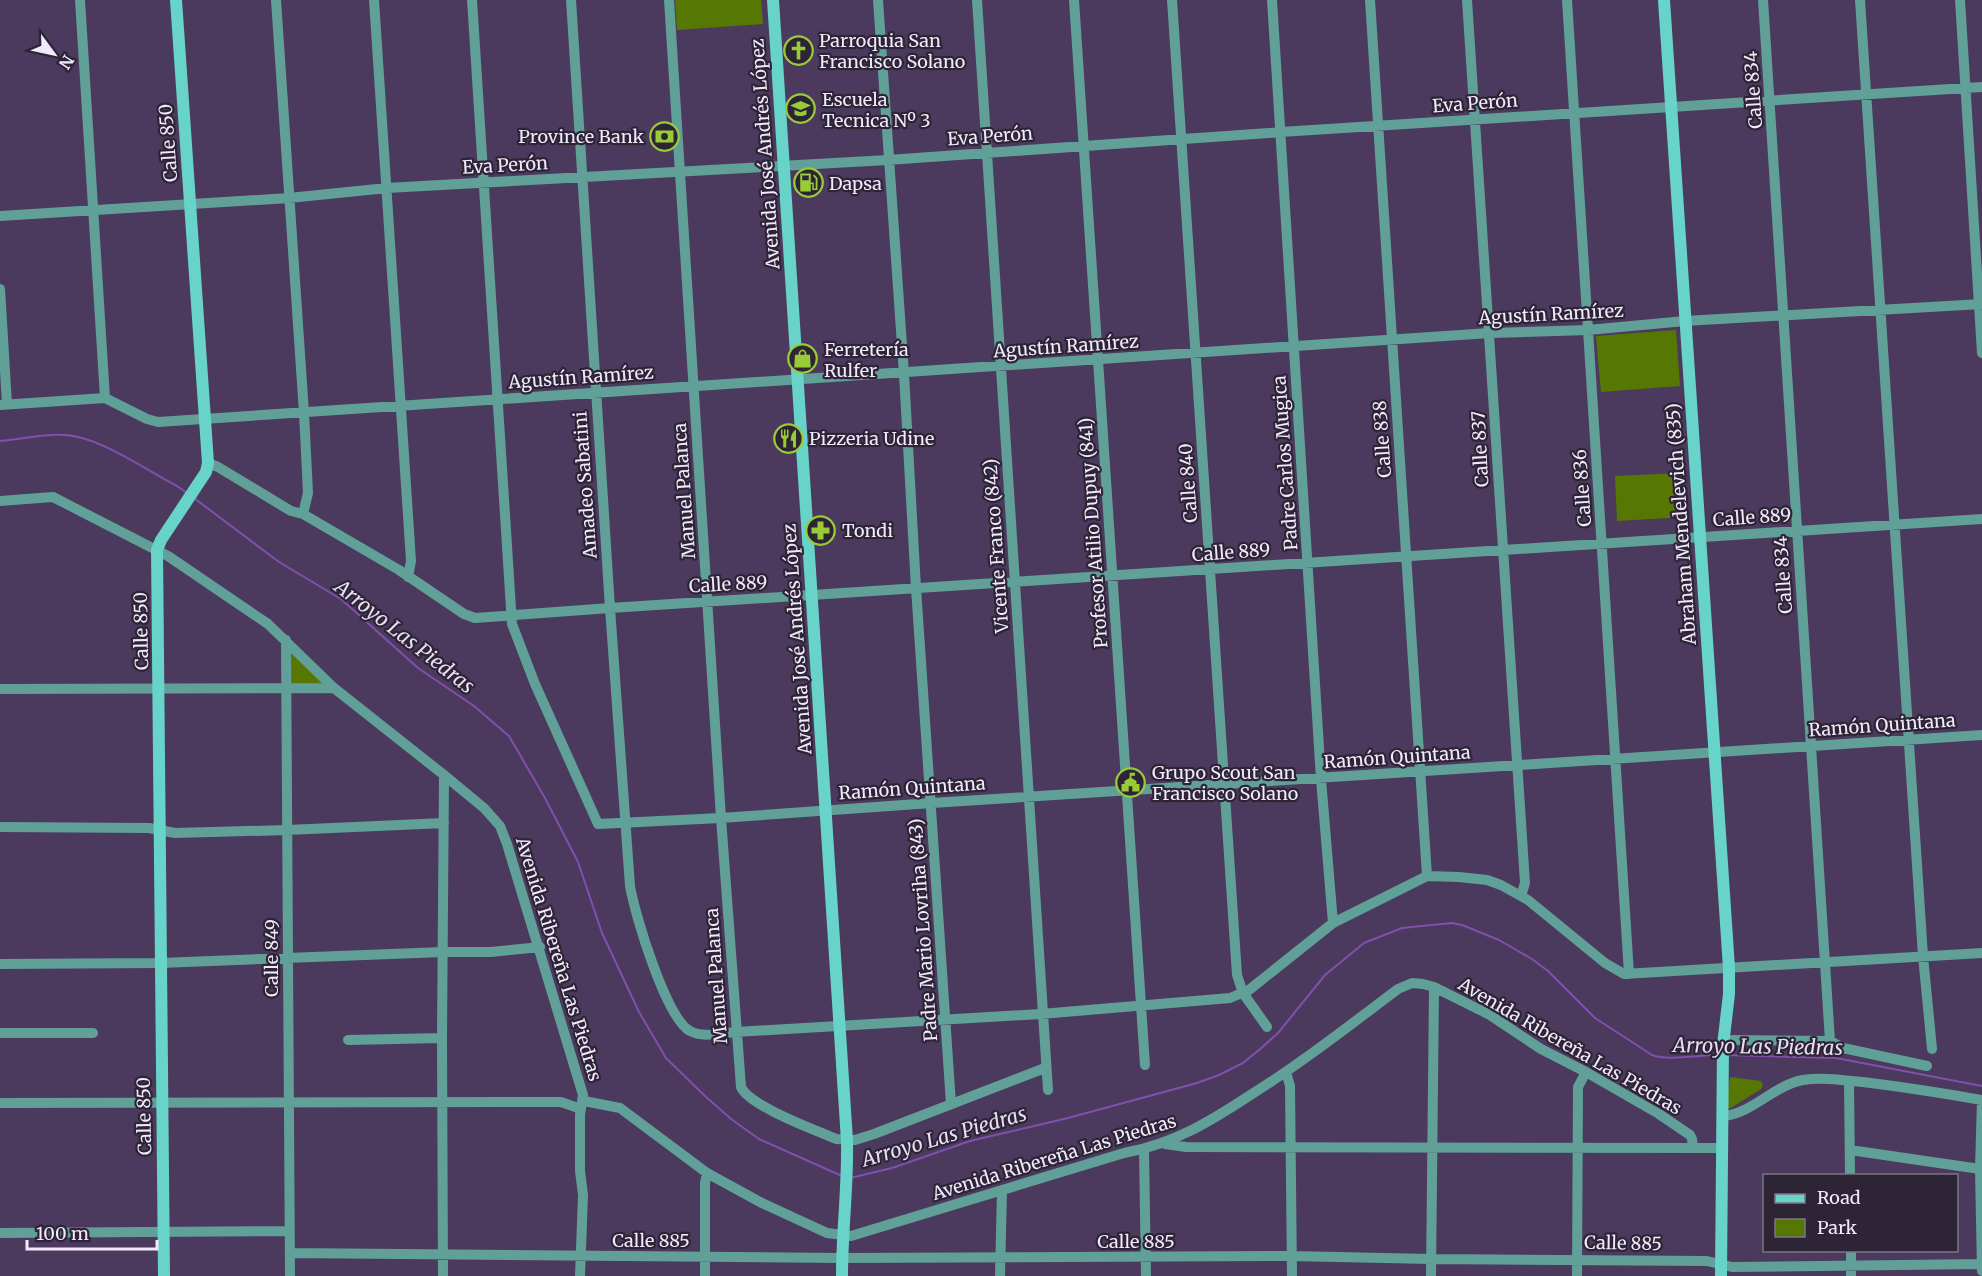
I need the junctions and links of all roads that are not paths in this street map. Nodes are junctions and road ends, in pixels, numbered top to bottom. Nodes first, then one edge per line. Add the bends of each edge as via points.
1 (80, 0) edge
2 (176, 0) edge
3 (276, 0) edge
4 (374, 0) edge
5 (472, 0) edge
6 (571, 0) edge
7 (669, 0) edge
8 (773, 0) edge
9 (878, 0) edge
10 (977, 0) edge
11 (1074, 0) edge
12 (1172, 0) edge
13 (1272, 0) edge
14 (1370, 0) edge
15 (1467, 0) edge
16 (1567, 0) edge
17 (1664, 0) edge
18 (1763, 0) edge
19 (1860, 0) edge
20 (1960, 0) edge
21 (1982, 87) edge
22 (1966, 88) junction
23 (1867, 95) junction
24 (1770, 102) junction
25 (1671, 106) junction
26 (1574, 112) junction
27 (1475, 119) junction
28 (1378, 126) junction
29 (1281, 132) junction
30 (1180, 139) junction
31 (1085, 146) junction
32 (986, 152) junction
33 (888, 160) junction
34 (783, 165) junction
35 (679, 171) junction
36 (582, 177) junction
37 (484, 183) junction
38 (387, 188) junction
39 (289, 198) junction
40 (190, 204) junction
41 (94, 211) junction
42 (0, 216) edge
43 (0, 289) edge
44 (1980, 304) edge
45 (1880, 310) junction
46 (1783, 316) junction
47 (1685, 321) junction
48 (1588, 330) junction
49 (1490, 333) junction
50 (1392, 341) junction
51 (1295, 346) junction
52 (1982, 353) edge
53 (1196, 354) junction
54 (1098, 361) junction
55 (1000, 367) junction
56 (904, 374) junction
57 (798, 380) junction
58 (694, 386) junction
59 (596, 393) junction
60 (105, 398) junction
61 (498, 400) junction
62 (4, 404) edge
63 (400, 406) junction
64 (304, 413) junction
65 (205, 417) junction
66 (208, 463) junction
67 (0, 501) edge
68 (303, 514) junction
69 (1982, 519) edge
70 (1894, 525) junction
71 (1797, 531) junction
72 (1700, 537) junction
73 (1602, 544) junction
74 (157, 550) junction
75 (1502, 550) junction
76 (1407, 557) junction
77 (1308, 563) junction
78 (1209, 570) junction
79 (1113, 576) junction
80 (408, 577) junction
81 (1015, 582) junction
82 (916, 588) junction
83 (812, 596) junction
84 (708, 601) junction
85 (610, 608) junction
86 (511, 616) junction
87 (286, 640) junction
88 (160, 688) junction
89 (287, 688) junction
90 (334, 688) junction
91 (0, 689) edge
92 (1982, 735) edge
93 (1909, 739) junction
94 (1811, 747) junction
95 (1715, 753) junction
96 (1616, 759) junction
97 (1517, 765) junction
98 (1419, 772) junction
99 (444, 775) junction
100 (1321, 778) junction
101 (1224, 785) junction
102 (1126, 791) junction
103 (1028, 797) junction
104 (932, 803) junction
105 (826, 811) junction
106 (721, 818) junction
107 (444, 823) junction
108 (626, 823) junction
109 (0, 827) edge
110 (161, 830) junction
111 (287, 831) junction
112 (1427, 876) junction
113 (1521, 896) junction
114 (1333, 923) junction
115 (540, 947) junction
116 (443, 952) junction
117 (1982, 952) edge
118 (1923, 956) junction
119 (287, 957) junction
120 (1825, 961) junction
121 (160, 963) junction
122 (0, 964) edge
123 (1729, 968) junction
124 (1629, 974) junction
125 (1434, 987) junction
126 (1243, 993) junction
127 (1140, 1005) junction
128 (1041, 1014) junction
129 (945, 1019) junction
130 (839, 1025) junction
131 (1267, 1027) dead end
132 (736, 1032) junction
133 (0, 1033) edge
134 (93, 1033) dead end
135 (442, 1038) junction
136 (348, 1040) dead end
137 (1830, 1041) junction
138 (1724, 1042) junction
139 (1932, 1049) dead end
140 (1144, 1065) dead end
141 (1927, 1066) dead end
142 (1045, 1068) junction
143 (1286, 1072) junction
144 (1586, 1072) junction
145 (1849, 1081) junction
146 (1048, 1090) dead end
147 (1982, 1100) edge
148 (162, 1102) junction
149 (288, 1102) junction
150 (443, 1102) junction
151 (0, 1103) edge
152 (951, 1104) junction
153 (582, 1105) junction
154 (1723, 1116) junction
155 (848, 1141) junction
156 (1164, 1143) junction
157 (1292, 1146) junction
158 (1431, 1147) junction
159 (1576, 1148) junction
160 (1694, 1148) junction
161 (1722, 1148) junction
162 (1144, 1150) junction
163 (1850, 1150) junction
164 (707, 1173) junction
165 (1850, 1174) edge
166 (1981, 1174) edge
167 (1002, 1190) junction
168 (163, 1230) junction
169 (842, 1230) junction
170 (289, 1231) junction
171 (0, 1233) edge
172 (1851, 1252) edge
173 (290, 1253) junction
174 (443, 1256) junction
175 (579, 1256) junction
176 (1291, 1256) junction
177 (705, 1257) junction
178 (1146, 1257) junction
179 (842, 1258) junction
180 (1000, 1258) junction
181 (1431, 1259) junction
182 (1577, 1259) junction
183 (1982, 1264) edge
184 (1721, 1270) edge
185 (1851, 1271) edge
186 (1982, 1271) edge
187 (164, 1276) edge
188 (290, 1276) edge
189 (443, 1276) edge
190 (580, 1276) edge
191 (705, 1276) edge
192 (842, 1276) edge
193 (1000, 1276) edge
194 (1146, 1276) edge
195 (1292, 1276) edge
196 (1431, 1276) edge
197 (1577, 1276) edge

1 - 41 street
2 - 40 main road, Calle 850
3 - 39 street
4 - 38 street
5 - 37 street
6 - 36 street, Amadeo Sabatini
7 - 35 street, Manuel Palanca
8 - 34 main road, Avenida José Andrés López
9 - 33 street, Padre Mario Lovriha (843)
10 - 32 street, Vicente Franco (842)
11 - 31 street, Profesor Atilio Dupuy (841)
12 - 30 street, Calle 840
13 - 29 street, Padre Carlos Mugica
14 - 28 street, Calle 838
15 - 27 street, Calle 837
16 - 26 street, Calle 836
17 - 25 main road, Abraham Mendelevich (835)
18 - 24 street, Calle 834
19 - 23 street
20 - 22 street
21 - 22 street, Eva Perón
22 - 23 street, Eva Perón
22 - 44 street
23 - 24 street, Eva Perón
23 - 45 street
24 - 25 street, Eva Perón
24 - 46 street, Calle 834
25 - 26 street, Eva Perón
25 - 47 main road, Abraham Mendelevich (835)
26 - 27 street, Eva Perón
26 - 48 street, Calle 836
27 - 28 street, Eva Perón
27 - 49 street, Calle 837
28 - 29 street, Eva Perón
28 - 50 street, Calle 838
29 - 30 street, Eva Perón
29 - 51 street, Padre Carlos Mugica
30 - 31 street, Eva Perón
30 - 53 street, Calle 840
31 - 32 street, Eva Perón
31 - 54 street, Profesor Atilio Dupuy (841)
32 - 33 street, Eva Perón
32 - 55 street, Vicente Franco (842)
33 - 34 street, Eva Perón
33 - 56 street, Padre Mario Lovriha (843)
34 - 35 street, Eva Perón
34 - 57 main road, Avenida José Andrés López
35 - 36 street, Eva Perón
35 - 58 street, Manuel Palanca
36 - 37 street, Eva Perón
36 - 59 street, Amadeo Sabatini
37 - 38 street, Eva Perón
37 - 61 street
38 - 39 street, Eva Perón
38 - 63 street
39 - 40 street, Eva Perón
39 - 64 street
40 - 41 street, Eva Perón
40 - 65 main road, Calle 850
41 - 42 street, Eva Perón
41 - 60 street
43 - 62 street
44 - 45 street, Agustín Ramírez
44 - 52 street
45 - 46 street, Agustín Ramírez
45 - 70 street
46 - 47 street, Agustín Ramírez
46 - 71 street, Calle 834
47 - 48 street, Agustín Ramírez
47 - 72 main road, Abraham Mendelevich (835)
48 - 49 street, Agustín Ramírez
48 - 73 street, Calle 836
49 - 50 street, Agustín Ramírez
49 - 75 street, Calle 837
50 - 51 street, Agustín Ramírez
50 - 76 street, Calle 838
51 - 53 street, Agustín Ramírez
51 - 77 street, Padre Carlos Mugica
53 - 54 street, Agustín Ramírez
53 - 78 street, Calle 840
54 - 55 street, Agustín Ramírez
54 - 79 street, Profesor Atilio Dupuy (841)
55 - 56 street, Agustín Ramírez
55 - 81 street, Vicente Franco (842)
56 - 57 street, Agustín Ramírez
56 - 82 street, Padre Mario Lovriha (843)
57 - 58 street, Agustín Ramírez
57 - 83 main road, Avenida José Andrés López
58 - 59 street, Agustín Ramírez
58 - 84 street, Manuel Palanca
59 - 61 street, Agustín Ramírez
59 - 85 street, Amadeo Sabatini
60 - 62 street
60 - 65 street, Agustín Ramírez via 152,421
61 - 63 street, Agustín Ramírez
61 - 86 street
63 - 64 street, Agustín Ramírez
63 - 80 street via 411,566
64 - 65 street, Agustín Ramírez
64 - 68 street via 308,493
65 - 66 main road, Calle 850
66 - 68 street via 291,511
66 - 74 main road, Calle 850
67 - 74 street, Avenida Ribereña Las Piedras via 53,497
68 - 80 street
69 - 70 street, Calle 889
70 - 71 street, Calle 889
70 - 93 street
71 - 72 street, Calle 889
71 - 94 street, Calle 834
72 - 73 street, Calle 889
72 - 95 main road, Abraham Mendelevich (835)
73 - 75 street, Calle 889
73 - 96 street, Calle 836
74 - 87 street, Avenida Ribereña Las Piedras
74 - 88 main road, Calle 850
75 - 76 street, Calle 889
75 - 97 street, Calle 837
76 - 77 street, Calle 889
76 - 98 street, Calle 838
77 - 78 street, Calle 889
77 - 100 street, Padre Carlos Mugica
78 - 79 street, Calle 889
78 - 101 street, Calle 840
79 - 81 street, Calle 889
79 - 102 street, Profesor Atilio Dupuy (841)
80 - 86 street, Calle 889 via 464,614 482,619
81 - 82 street, Calle 889
81 - 103 street, Vicente Franco (842)
82 - 83 street, Calle 889
82 - 104 street, Padre Mario Lovriha (843)
83 - 84 street, Calle 889
83 - 105 main road, Avenida José Andrés López
84 - 85 street, Calle 889
84 - 106 street, Manuel Palanca
85 - 86 street, Calle 889
85 - 108 street, Amadeo Sabatini
86 - 108 street, Ramón Quintana via 535,684 598,824
87 - 89 street, Calle 849
87 - 90 street, Avenida Ribereña Las Piedras
88 - 89 street
88 - 91 street
88 - 110 main road, Calle 850
89 - 90 street
89 - 111 street, Calle 849
90 - 99 street, Avenida Ribereña Las Piedras
92 - 93 street, Ramón Quintana
93 - 94 street, Ramón Quintana
93 - 118 street
94 - 95 street, Ramón Quintana
94 - 120 street, Calle 834
95 - 96 street, Ramón Quintana
95 - 123 main road, Abraham Mendelevich (835)
96 - 97 street, Ramón Quintana
96 - 124 street, Calle 836
97 - 98 street, Ramón Quintana
97 - 113 street, Calle 837 via 1525,883
98 - 100 street, Ramón Quintana
98 - 112 street, Calle 838
99 - 107 street
99 - 115 street, Avenida Ribereña Las Piedras via 500,826
100 - 101 street, Ramón Quintana
100 - 114 street, Padre Carlos Mugica
101 - 102 street, Ramón Quintana
101 - 126 street, Calle 840 via 1237,975
102 - 103 street, Ramón Quintana
102 - 127 street, Profesor Atilio Dupuy (841)
103 - 104 street, Ramón Quintana
103 - 128 street, Vicente Franco (842)
104 - 105 street, Ramón Quintana
104 - 129 street, Padre Mario Lovriha (843)
105 - 106 street, Ramón Quintana
105 - 130 main road, Avenida José Andrés López
106 - 108 street, Ramón Quintana
106 - 132 street, Manuel Palanca
107 - 111 street
107 - 116 street
108 - 132 street via 630,886 638,920 679,1023 693,1033
109 - 110 street
110 - 111 street
110 - 121 main road, Calle 850
111 - 119 street, Calle 849
112 - 113 street via 1487,880
112 - 114 street
113 - 124 street via 1614,969
114 - 126 street
115 - 116 street
115 - 153 street, Avenida Ribereña Las Piedras via 581,1083
116 - 119 street
116 - 135 street
117 - 118 street
118 - 120 street
118 - 139 street
119 - 121 street
119 - 149 street, Calle 849
120 - 123 street
120 - 137 street, Calle 834
121 - 122 street
121 - 148 main road, Calle 850
123 - 124 street
123 - 138 main road, Abraham Mendelevich (835)
125 - 143 street, Avenida Ribereña Las Piedras via 1412,983 1398,989
125 - 144 street, Avenida Ribereña Las Piedras
125 - 158 street
126 - 127 street via 1230,998
126 - 131 street, Calle 840
127 - 128 street
127 - 140 street, Profesor Atilio Dupuy (841)
128 - 129 street
128 - 142 street, Vicente Franco (842)
129 - 130 street
129 - 152 street, Padre Mario Lovriha (843)
130 - 132 street
130 - 155 main road, Avenida José Andrés López
132 - 155 street, Manuel Palanca via 741,1088 746,1096 836,1139
133 - 134 street
135 - 136 street
135 - 150 street
137 - 138 street
137 - 141 street via 1843,1048
138 - 154 main road, Abraham Mendelevich (835)
142 - 146 street, Vicente Franco (842)
142 - 152 street
143 - 156 street, Avenida Ribereña Las Piedras via 1205,1125
143 - 157 street
144 - 159 street via 1578,1087
144 - 160 street, Avenida Ribereña Las Piedras via 1686,1132
145 - 147 street
145 - 154 street via 1794,1082 1738,1113
145 - 163 street
147 - 166 street
148 - 149 street
148 - 151 street
148 - 168 main road, Calle 850
149 - 150 street
149 - 170 street, Calle 849
150 - 153 street
150 - 174 street
152 - 155 street
153 - 164 street, Avenida Ribereña Las Piedras via 613,1105 627,1112
153 - 175 street
154 - 161 main road, Abraham Mendelevich (835)
155 - 169 main road, Avenida José Andrés López
156 - 157 street via 1186,1147
156 - 162 street, Avenida Ribereña Las Piedras
157 - 158 street
157 - 176 street
158 - 159 street
158 - 181 street
159 - 160 street
159 - 182 street
160 - 161 street
161 - 184 main road, Abraham Mendelevich (835)
162 - 167 street, Avenida Ribereña Las Piedras
162 - 178 street
163 - 165 street
163 - 166 street
164 - 169 street, Avenida Ribereña Las Piedras via 827,1233
164 - 177 street
166 - 183 street
167 - 169 street, Avenida Ribereña Las Piedras via 861,1233
167 - 180 street
168 - 170 street
168 - 171 street
168 - 187 main road, Calle 850
169 - 179 main road, Avenida José Andrés López
170 - 173 street, Calle 849
172 - 185 street
173 - 174 street, Calle 885
173 - 188 street, Calle 849
174 - 175 street, Calle 885
174 - 189 street
175 - 177 street, Calle 885
175 - 190 street
176 - 178 street, Calle 885
176 - 181 street, Calle 885
176 - 195 street
177 - 179 street, Calle 885
177 - 191 street
178 - 180 street, Calle 885
178 - 194 street
179 - 180 street, Calle 885
179 - 192 main road, Avenida José Andrés López
180 - 193 street
181 - 182 street, Calle 885
181 - 196 street
182 - 184 street, Calle 885 via 1707,1261
182 - 197 street
183 - 185 street, Calle 885
183 - 186 street
184 - 185 street, Calle 885 via 1732,1267

